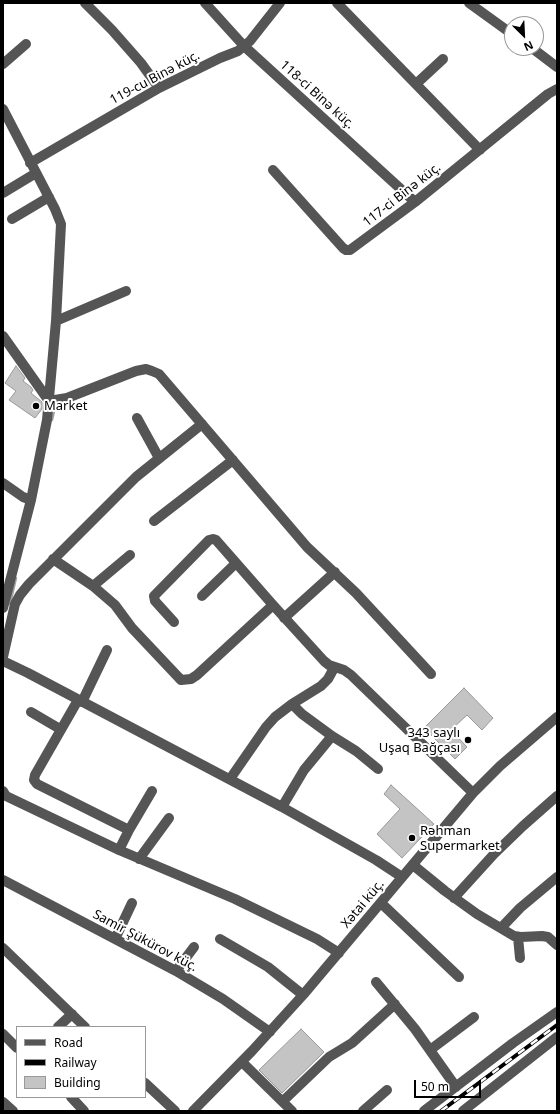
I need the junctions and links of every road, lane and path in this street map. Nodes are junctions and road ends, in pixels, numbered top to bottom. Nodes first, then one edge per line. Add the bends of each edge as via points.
1 (84, 3) edge
2 (205, 3) edge
3 (280, 3) edge
4 (337, 3) edge
5 (469, 3) edge
6 (504, 28) edge
7 (26, 44) dead end
8 (244, 46) junction
9 (543, 56) edge
10 (443, 59) dead end
11 (3, 64) edge
12 (557, 67) edge
13 (416, 84) junction
14 (159, 88) junction
15 (557, 89) edge
16 (3, 109) edge
17 (480, 150) junction
18 (30, 163) junction
19 (273, 170) dead end
20 (36, 173) junction
21 (3, 193) edge
22 (49, 197) junction
23 (415, 202) junction
24 (12, 219) dead end
25 (126, 291) dead end
26 (56, 321) junction
27 (3, 336) edge
28 (49, 401) junction
29 (137, 418) dead end
30 (202, 424) junction
31 (159, 458) junction
32 (233, 460) junction
33 (3, 483) edge
34 (31, 500) junction
35 (154, 521) dead end
36 (130, 555) dead end
37 (53, 559) junction
38 (236, 563) junction
39 (335, 572) junction
40 (94, 586) junction
41 (202, 596) dead end
42 (273, 605) junction
43 (3, 607) edge
44 (284, 618) junction
45 (174, 622) dead end
46 (107, 650) dead end
47 (3, 657) edge
48 (3, 661) edge
49 (334, 668) junction
50 (431, 674) dead end
51 (80, 701) junction
52 (292, 704) junction
53 (31, 712) dead end
54 (557, 717) edge
55 (60, 729) junction
56 (332, 736) junction
57 (378, 770) dead end
58 (230, 779) junction
59 (3, 791) edge
60 (152, 791) dead end
61 (473, 792) junction
62 (557, 796) edge
63 (282, 807) junction
64 (169, 818) dead end
65 (129, 830) junction
66 (119, 850) junction
67 (139, 859) junction
68 (413, 865) junction
69 (402, 877) junction
70 (557, 877) edge
71 (3, 880) edge
72 (454, 898) junction
73 (132, 903) dead end
74 (381, 903) junction
75 (501, 928) junction
76 (518, 937) junction
77 (115, 939) junction
78 (220, 940) dead end
79 (557, 945) edge
80 (3, 948) edge
81 (194, 948) dead end
82 (339, 953) junction
83 (520, 958) dead end
84 (176, 971) junction
85 (459, 977) dead end
86 (376, 982) dead end
87 (303, 995) junction
88 (395, 1004) junction
89 (557, 1012) edge
90 (72, 1014) junction
91 (474, 1017) dead end
92 (59, 1026) edge
93 (84, 1026) edge
94 (270, 1032) junction
95 (3, 1034) edge
96 (557, 1037) edge
97 (16, 1047) edge
98 (430, 1050) junction
99 (242, 1062) junction
100 (146, 1084) edge
101 (456, 1087) junction
102 (387, 1090) dead end
103 (72, 1098) edge
104 (282, 1101) junction
105 (3, 1102) edge
106 (13, 1111) edge
107 (84, 1111) edge
108 (175, 1111) edge
109 (193, 1111) edge
110 (292, 1111) edge
111 (363, 1111) edge
112 (424, 1111) edge
113 (463, 1111) edge

1 - 14 street via 112,30
2 - 8 street, 118-ci Binə küç.
3 - 8 street, 119-cu Binə küç.
4 - 13 street
5 - 6 street
7 - 11 street
8 - 14 street, 119-cu Binə küç.
8 - 23 street, 118-ci Binə küç.
9 - 12 street
10 - 13 street
13 - 17 street
14 - 18 street, 119-cu Binə küç.
15 - 17 street, 117-ci Binə küç.
16 - 18 street
17 - 23 street, 117-ci Binə küç.
18 - 20 street
19 - 23 street, 117-ci Binə küç. via 346,250 355,247
20 - 21 street
20 - 22 street
22 - 24 street
22 - 26 street via 61,224
25 - 26 street
26 - 28 street
27 - 28 street
28 - 30 street via 67,398 146,370 159,374
28 - 34 street via 48,420
29 - 31 street
30 - 31 street
30 - 32 street
31 - 37 street via 120,492
32 - 35 street
32 - 39 street via 307,547
33 - 34 street
34 - 43 street
36 - 40 street
37 - 40 street
37 - 47 street via 15,604
38 - 41 street
38 - 42 street
38 - 45 street via 216,540 209,540 154,596
39 - 44 street
39 - 50 street
40 - 42 street via 119,609 132,628 181,680 191,679 197,675
42 - 44 street
44 - 49 street via 324,661
46 - 51 street
48 - 51 street
49 - 52 street via 328,680
49 - 61 street via 351,675
51 - 55 street
51 - 58 street
52 - 56 street
52 - 58 street via 266,727
53 - 55 street
54 - 61 street, Xətai küç.
55 - 65 street via 34,780 37,784
56 - 57 street via 356,751
56 - 63 street via 304,770
58 - 63 street
59 - 66 street via 6,796
60 - 65 street
61 - 68 street, Xətai küç.
62 - 72 street via 494,854
63 - 69 street
64 - 67 street
65 - 66 street
66 - 67 street
67 - 82 street via 235,899 317,939
68 - 69 street, Xətai küç.
68 - 72 street
69 - 74 street, Xətai küç.
70 - 75 street
71 - 77 street, Samir Şükürov küç.
72 - 75 street
73 - 77 street
74 - 82 street, Xətai küç.
74 - 85 street
75 - 76 street
76 - 79 street via 548,937
76 - 83 street
77 - 84 street, Samir Şükürov küç.
78 - 87 street via 268,967
80 - 90 street
81 - 84 street
82 - 87 street, Xətai küç.
84 - 94 street, Samir Şükürov küç. via 223,999
86 - 88 street
87 - 94 street, Xətai küç.
88 - 98 street
88 - 104 street via 352,1043 329,1057
89 - 101 street
90 - 92 street
90 - 93 street
91 - 98 street
94 - 99 street, Xətai küç.
95 - 97 street
96 - 113 street
98 - 101 street
99 - 104 street
99 - 109 street, Xətai küç.
100 - 108 street
101 - 112 street
102 - 111 street
103 - 107 street
104 - 110 street
105 - 106 street

